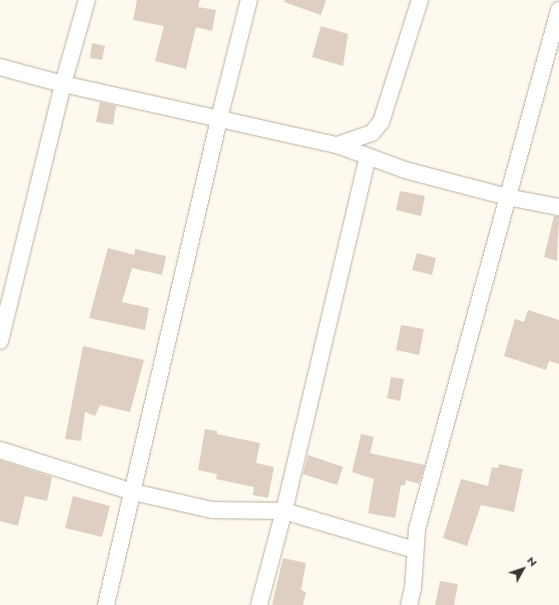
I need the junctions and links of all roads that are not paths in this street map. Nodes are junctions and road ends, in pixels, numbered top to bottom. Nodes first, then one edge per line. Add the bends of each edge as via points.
1 (87, 0) edge
2 (249, 0) edge
3 (420, 0) edge
4 (559, 10) edge
5 (0, 68) edge
6 (63, 84) junction
7 (219, 119) junction
8 (337, 145) junction
9 (368, 157) junction
10 (508, 197) junction
11 (559, 207) edge
12 (0, 341) edge
13 (0, 450) edge
14 (133, 492) junction
15 (284, 511) junction
16 (415, 550) junction
17 (106, 605) edge
18 (259, 605) edge
19 (409, 605) edge

1 - 6 street
2 - 7 street
3 - 8 street via 382,122 372,133
4 - 10 street
5 - 6 street
6 - 7 street
6 - 12 street
7 - 8 street
7 - 14 street
8 - 9 street
9 - 10 street via 405,170
9 - 15 street
10 - 11 street
10 - 16 street via 417,529
13 - 14 street
14 - 15 street via 212,510
14 - 17 street
15 - 16 street
15 - 18 street
16 - 19 street via 413,588

